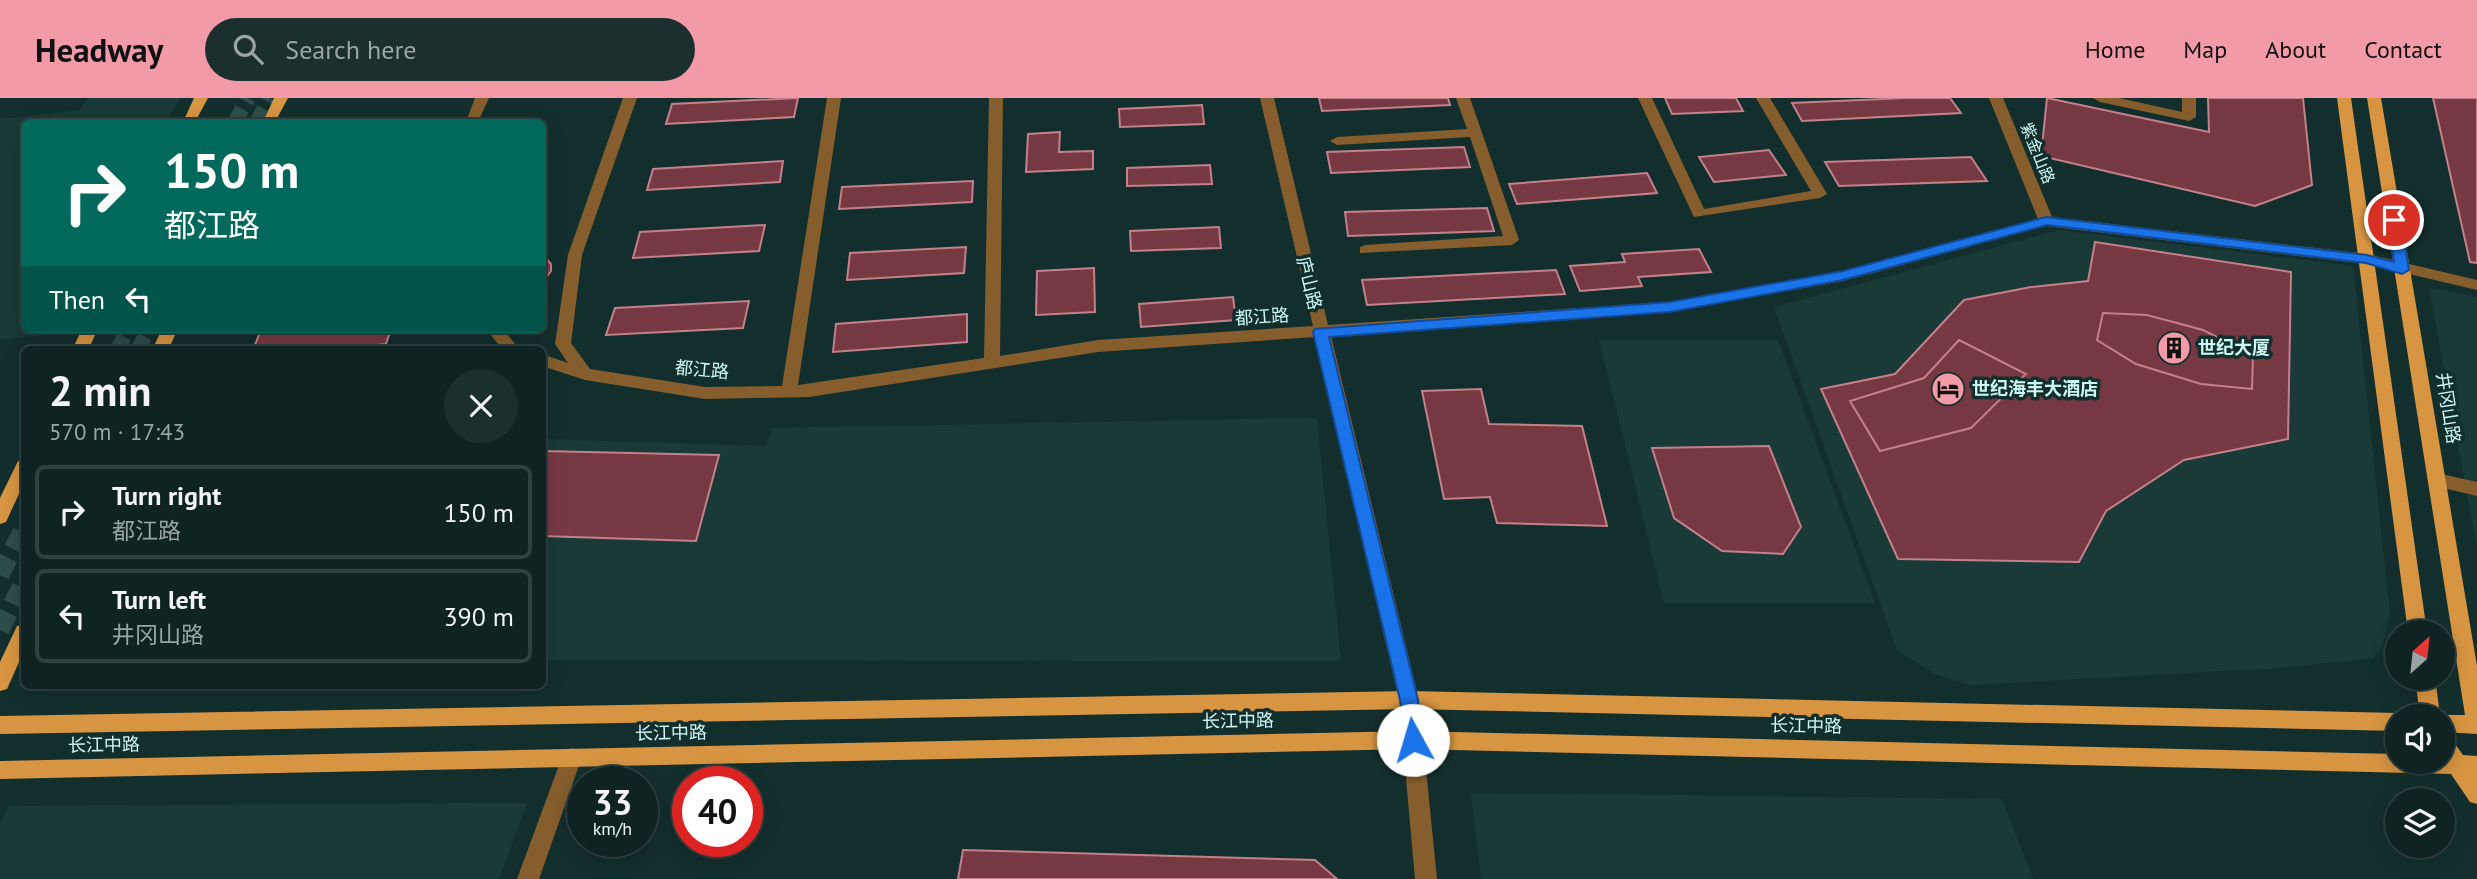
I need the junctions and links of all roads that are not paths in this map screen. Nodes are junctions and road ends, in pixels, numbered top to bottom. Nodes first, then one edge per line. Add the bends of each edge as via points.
1 (201, 98) edge
2 (281, 98) edge
3 (482, 98) edge
4 (631, 98) edge
5 (835, 98) edge
6 (996, 98) edge
7 (1267, 98) edge
8 (1463, 98) edge
9 (1645, 98) edge
10 (1763, 98) edge
11 (1996, 98) edge
12 (2099, 98) edge
13 (2189, 98) edge
14 (2344, 98) edge
15 (2374, 98) edge
16 (190, 119) edge
17 (270, 119) edge
18 (473, 119) edge
19 (1475, 134) junction
20 (1337, 141) dead end
21 (2046, 221) junction
22 (1365, 250) dead end
23 (2367, 259) junction
24 (2402, 270) junction
25 (2477, 285) edge
26 (1321, 332) junction
27 (546, 361) edge
28 (992, 362) junction
29 (585, 374) junction
30 (789, 391) junction
31 (21, 472) edge
32 (2437, 481) junction
33 (2477, 489) edge
34 (0, 517) edge
35 (2416, 620) edge
36 (21, 638) edge
37 (0, 684) edge
38 (1409, 700) junction
39 (2385, 722) edge
40 (2455, 723) edge
41 (0, 724) edge
42 (2477, 724) edge
43 (1413, 740) junction
44 (572, 757) junction
45 (2456, 764) junction
46 (2477, 765) edge
47 (0, 770) edge
48 (2477, 796) edge
49 (528, 879) edge
50 (1426, 879) edge

1 - 16 main road
2 - 17 main road
3 - 18 street
4 - 29 street via 575,255 563,344
5 - 30 street
6 - 28 street
7 - 26 street, 庐山路
8 - 19 street
9 - 10 street via 1699,214 1820,194
11 - 21 street, 紫金山路
12 - 13 street via 2189,117
14 - 23 main road
15 - 24 main road, 井冈山路
19 - 20 street
19 - 22 street via 1512,240
21 - 23 street, 都江路
21 - 26 street, 都江路 via 1843,276 1670,307
23 - 24 street, 都江路
23 - 35 main road
24 - 25 street, 都江路
24 - 32 main road, 井冈山路
26 - 28 street, 都江路 via 1098,346
26 - 38 street, 庐山路
27 - 29 street, 都江路
28 - 30 street, 都江路
29 - 30 street, 都江路 via 705,393
31 - 34 main road
32 - 33 street
32 - 42 main road, 井冈山路
36 - 37 main road
38 - 39 main road, 长江中路
38 - 41 main road, 长江中路
38 - 43 street, 庐山路
40 - 42 main road
43 - 44 main road, 长江中路
43 - 45 main road, 长江中路
43 - 50 street, 庐山路
44 - 47 main road, 长江中路
44 - 49 street
45 - 46 main road, 长江中路
45 - 48 main road

